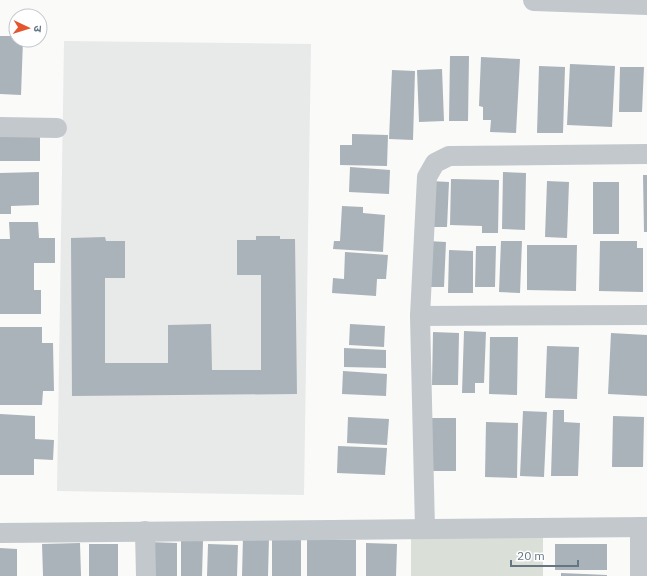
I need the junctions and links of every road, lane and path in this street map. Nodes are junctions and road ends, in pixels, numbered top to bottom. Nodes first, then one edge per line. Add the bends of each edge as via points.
1 (534, 0) edge
2 (647, 4) edge
3 (0, 127) edge
4 (57, 128) dead end
5 (647, 154) edge
6 (647, 315) edge
7 (420, 316) junction
8 (644, 527) edge
9 (425, 529) junction
10 (145, 531) junction
11 (0, 533) edge
12 (146, 576) edge
13 (640, 576) edge

1 - 2 street
3 - 4 street
5 - 7 street via 449,156 435,163 427,177
6 - 7 street
7 - 9 street
8 - 9 street
8 - 13 street
9 - 10 street
10 - 11 street
10 - 12 street

